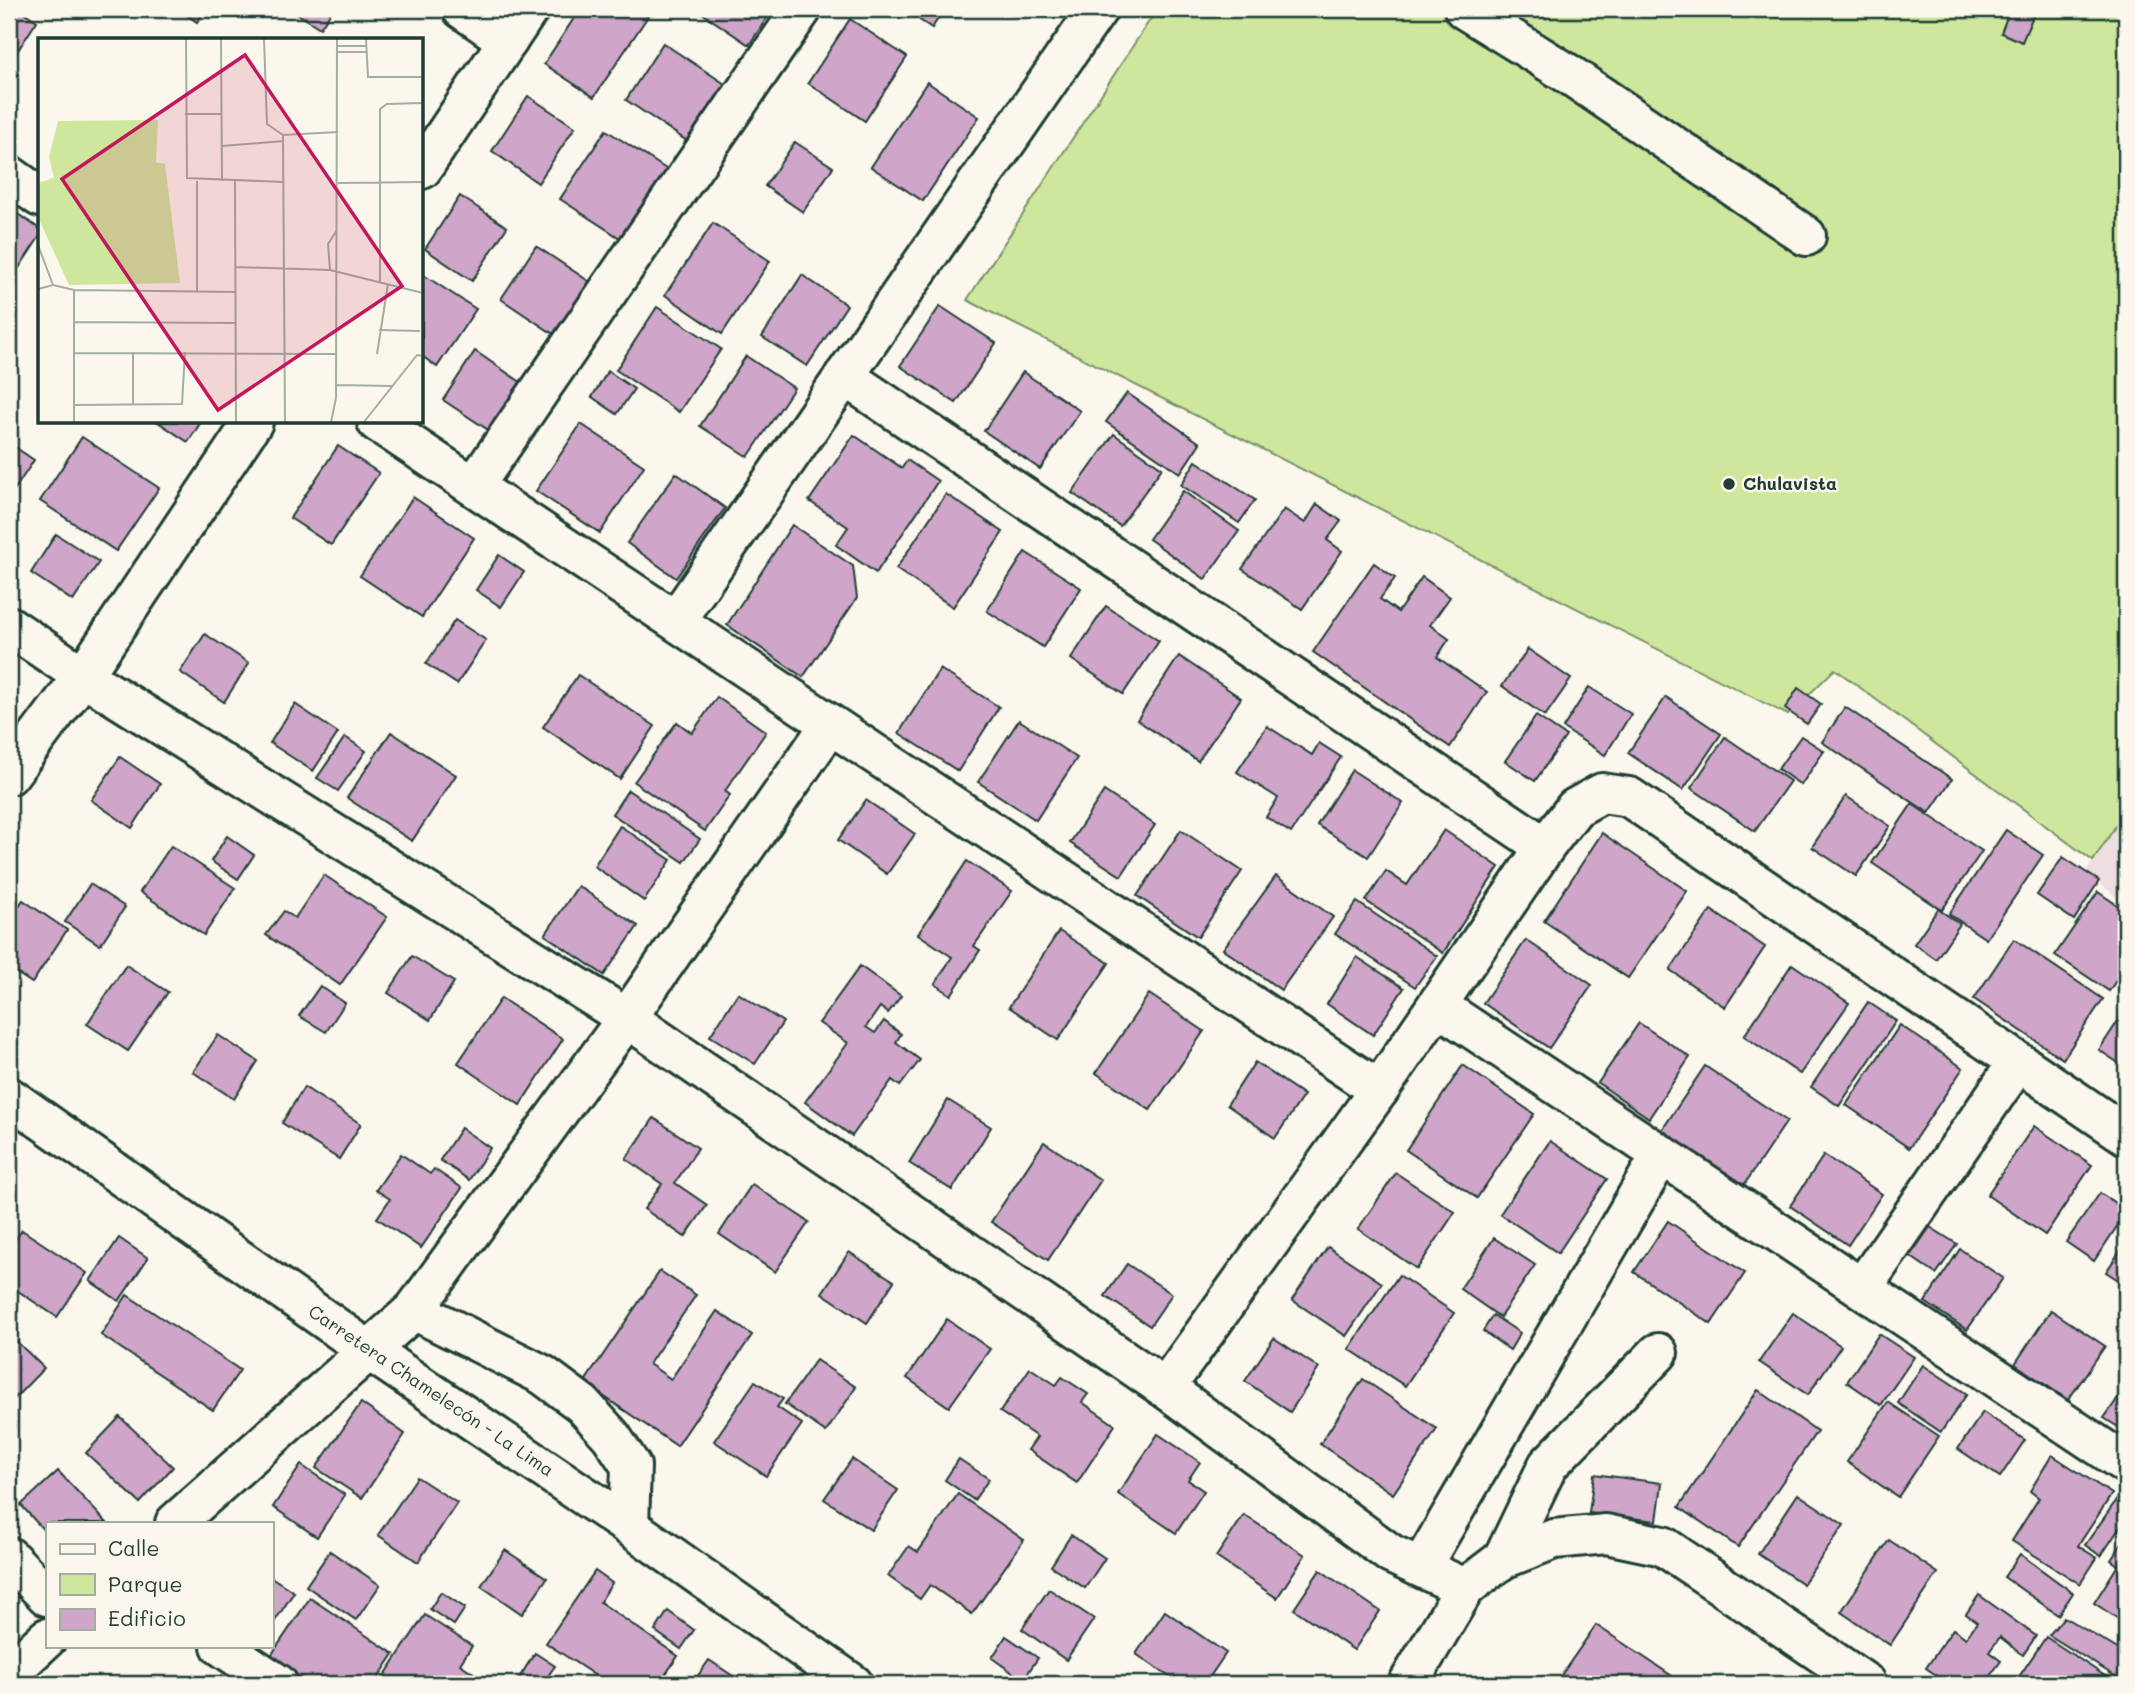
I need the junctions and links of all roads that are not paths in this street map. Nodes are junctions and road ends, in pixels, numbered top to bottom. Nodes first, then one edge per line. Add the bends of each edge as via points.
1 (462, 9) edge
2 (529, 9) edge
3 (802, 9) edge
4 (1098, 9) edge
5 (1464, 9) edge
6 (508, 41) junction
7 (424, 166) edge
8 (9, 176) edge
9 (38, 196) edge
10 (1806, 236) dead end
11 (845, 376) junction
12 (252, 424) edge
13 (380, 424) edge
14 (474, 486) junction
15 (676, 620) junction
16 (9, 626) edge
17 (82, 676) junction
18 (830, 725) junction
19 (9, 775) edge
20 (1545, 847) junction
21 (1438, 1006) junction
22 (627, 1018) junction
23 (2018, 1062) junction
24 (1379, 1090) junction
25 (9, 1097) edge
26 (2126, 1135) edge
27 (1661, 1154) junction
28 (1862, 1288) junction
29 (414, 1310) junction
30 (368, 1350) junction
31 (1658, 1353) dead end
32 (1165, 1388) junction
33 (2126, 1464) edge
34 (176, 1522) edge
35 (629, 1526) junction
36 (9, 1557) edge
37 (1503, 1559) junction
38 (1421, 1567) junction
39 (1465, 1588) junction
40 (46, 1595) edge
41 (46, 1639) edge
42 (224, 1648) edge
43 (9, 1673) edge
44 (278, 1684) edge
45 (853, 1684) edge
46 (1408, 1684) edge
47 (1867, 1684) edge

1 - 6 street
2 - 6 street
3 - 14 street
4 - 11 street
5 - 10 street via 1570,75
6 - 7 street
8 - 9 street
11 - 15 street
11 - 20 street
12 - 17 street
13 - 14 street
14 - 15 street
15 - 18 street
16 - 17 street
17 - 19 street
17 - 22 street
18 - 22 street
18 - 24 street
20 - 21 street
20 - 23 street via 1574,808 1602,793 1629,797
21 - 24 street
21 - 27 street
22 - 29 street
22 - 32 street
23 - 26 street
23 - 28 street
24 - 32 street
25 - 30 street, Carretera Chamelecón - La Lima
27 - 28 street
27 - 38 street
28 - 33 street
29 - 30 street
29 - 35 street via 542,1374 582,1404 631,1465
30 - 34 street
30 - 35 street, Carretera Chamelecón - La Lima
31 - 37 street via 1548,1465
32 - 38 street via 1391,1554
35 - 45 street, Carretera Chamelecón - La Lima
36 - 40 street
37 - 39 street
37 - 47 street via 1555,1539 1606,1534 1663,1546
38 - 39 street
39 - 46 street
41 - 43 street
42 - 44 street

